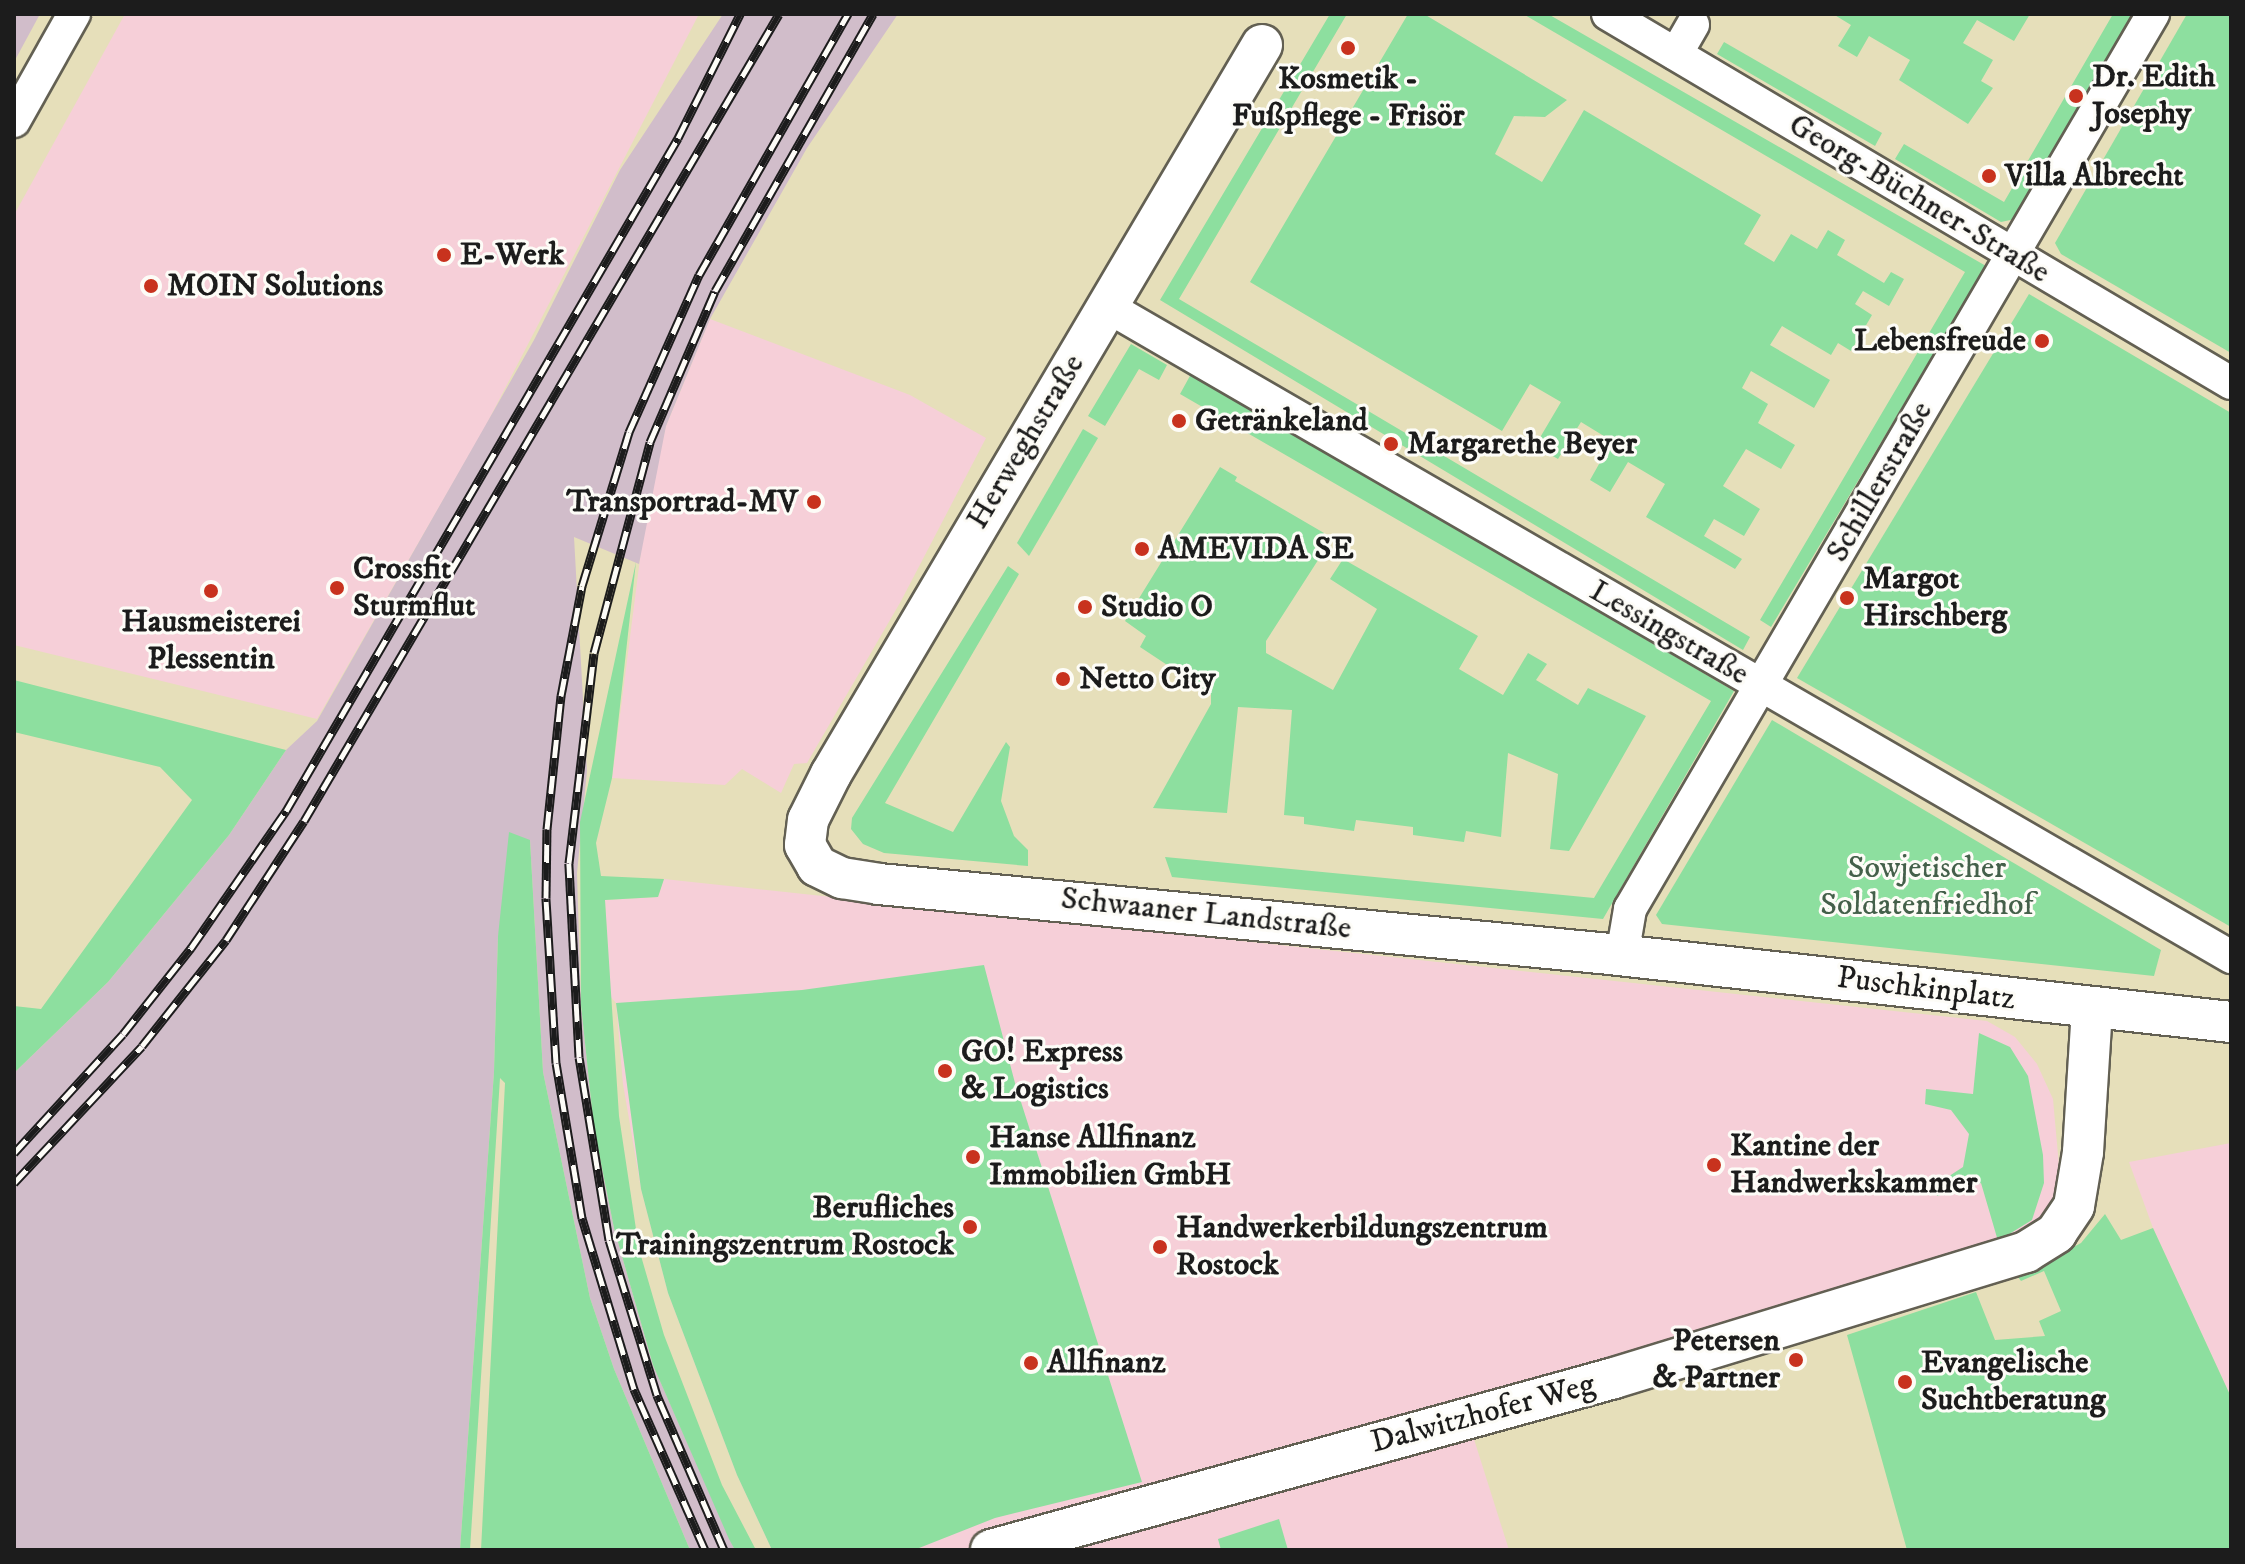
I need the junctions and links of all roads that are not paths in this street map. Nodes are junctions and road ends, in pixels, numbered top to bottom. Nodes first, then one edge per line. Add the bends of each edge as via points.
1 (74, 14) edge
2 (1608, 14) edge
3 (2153, 14) edge
4 (1693, 24) dead end
5 (1262, 45) dead end
6 (1676, 54) junction
7 (14, 121) edge
8 (2012, 256) junction
9 (1108, 307) junction
10 (2231, 383) edge
11 (1761, 687) junction
12 (805, 845) joint
13 (1622, 956) junction
14 (2231, 957) edge
15 (2092, 1007) junction
16 (2231, 1022) edge
17 (991, 1550) edge

1 - 7 street
2 - 6 street, Georg-Büchner-Straße
3 - 8 street, Schillerstraße
4 - 6 street
5 - 9 street, Herweghstraße
6 - 8 street, Georg-Büchner-Straße
8 - 10 street, Georg-Büchner-Straße
8 - 11 street, Schillerstraße
9 - 11 street, Lessingstraße
9 - 12 street, Herweghstraße via 839,760 808,820
11 - 13 street, Schillerstraße via 1630,909
11 - 14 street, Lessingstraße
12 - 13 street, Schwaaner Landstraße via 817,866 842,878 879,884
13 - 15 street, Puschkinplatz
15 - 16 street, Puschkinplatz
15 - 17 street, Dalwitzhofer Weg via 2083,1152 2074,1206 2046,1239 1972,1269 1614,1378

